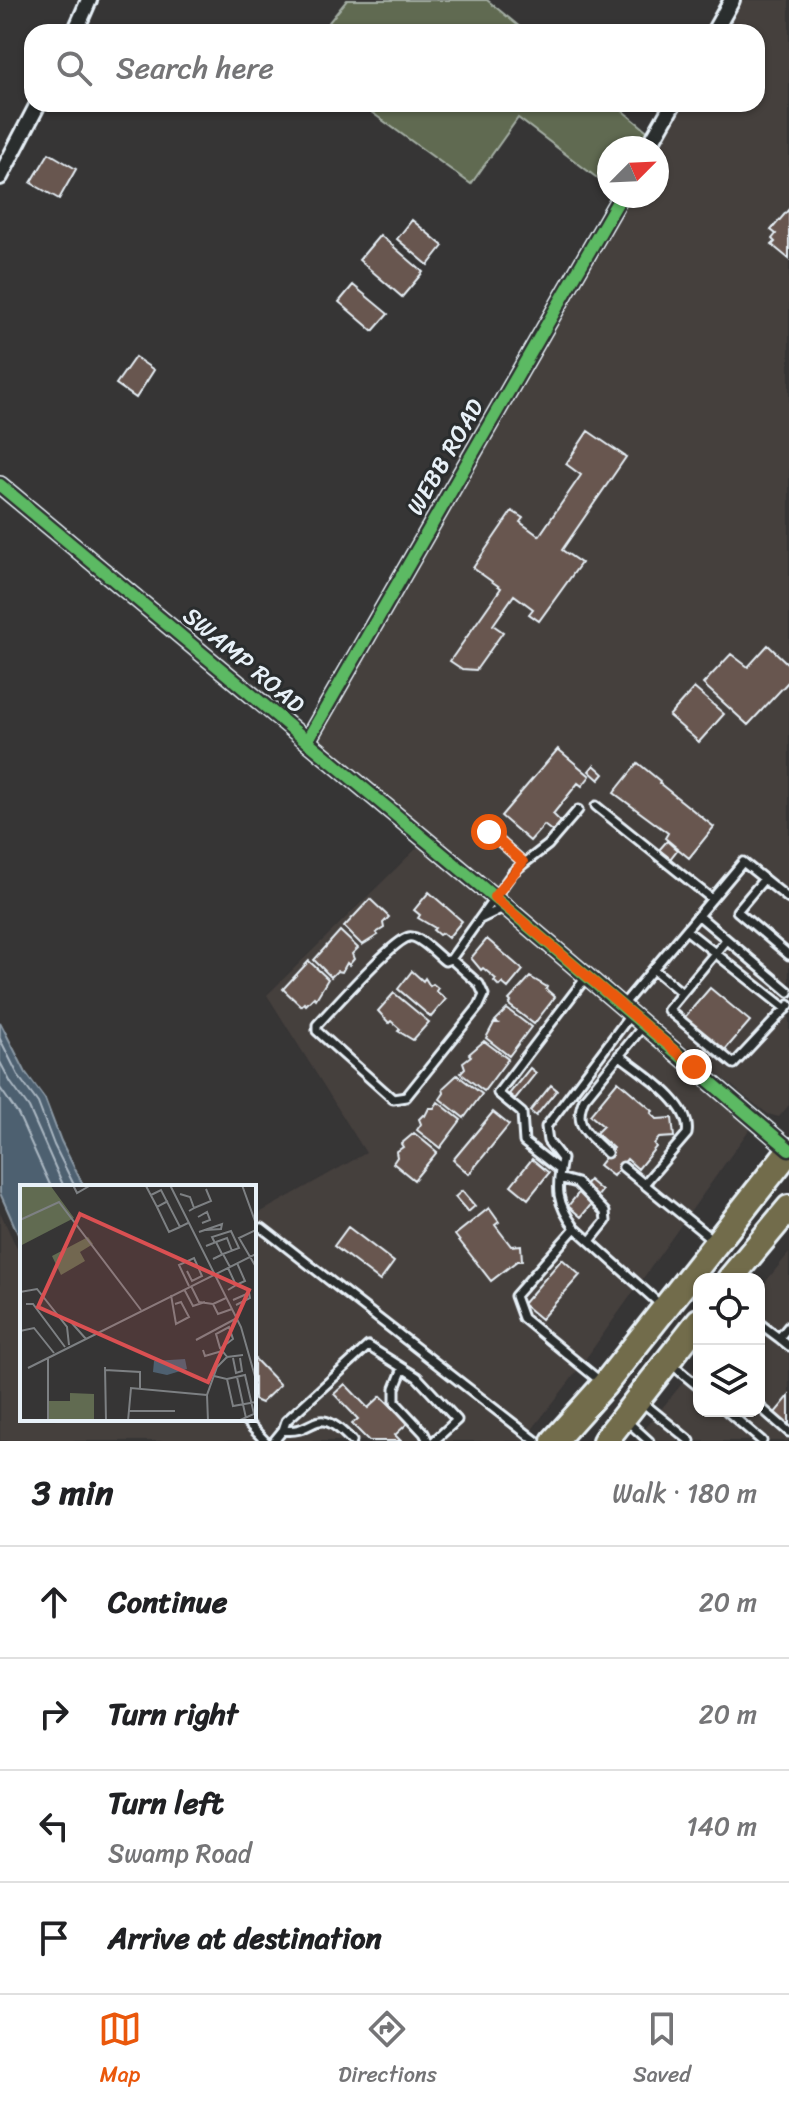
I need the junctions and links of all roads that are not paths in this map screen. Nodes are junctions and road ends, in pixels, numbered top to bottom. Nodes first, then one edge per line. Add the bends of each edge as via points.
1 (89, 0) edge
2 (731, 1) edge
3 (78, 24) edge
4 (718, 24) edge
5 (34, 112) edge
6 (668, 112) edge
7 (655, 136) edge
8 (0, 177) edge
9 (614, 208) edge
10 (0, 485) edge
11 (307, 741) junction
12 (596, 806) dead end
13 (578, 810) dead end
14 (489, 832) dead end
15 (523, 862) junction
16 (764, 879) junction
17 (712, 899) junction
18 (789, 899) edge
19 (500, 902) junction
20 (698, 915) junction
21 (478, 920) junction
22 (686, 930) junction
23 (726, 940) junction
24 (716, 952) junction
25 (789, 955) edge
26 (451, 959) junction
27 (653, 969) junction
28 (587, 976) junction
29 (789, 992) edge
30 (682, 993) junction
31 (787, 1007) edge
32 (627, 1010) junction
33 (644, 1025) junction
34 (619, 1055) junction
35 (789, 1150) edge
36 (607, 1153) dead end
37 (623, 1167) dead end
38 (771, 1173) junction
39 (559, 1174) junction
40 (645, 1183) junction
41 (789, 1190) edge
42 (789, 1208) edge
43 (262, 1228) dead end
44 (575, 1228) junction
45 (761, 1232) junction
46 (590, 1241) junction
47 (716, 1243) junction
48 (734, 1273) edge
49 (664, 1309) junction
50 (789, 1326) edge
51 (765, 1328) edge
52 (693, 1335) edge
53 (779, 1338) junction
54 (789, 1346) edge
55 (668, 1361) junction
56 (403, 1368) junction
57 (693, 1382) edge
58 (605, 1384) junction
59 (632, 1409) junction
60 (765, 1411) edge
61 (734, 1417) edge
62 (246, 1421) edge
63 (283, 1430) junction
64 (789, 1432) edge
65 (265, 1441) edge
66 (274, 1441) edge
67 (352, 1441) edge
68 (428, 1441) edge
69 (434, 1441) edge
70 (536, 1441) edge
71 (554, 1441) edge
72 (605, 1441) edge
73 (649, 1441) edge
74 (690, 1441) edge
75 (762, 1441) edge

1 - 3 street
2 - 4 street
5 - 8 street
6 - 7 street
9 - 11 street, WEBB ROAD
10 - 11 street, SWAMP ROAD
11 - 19 street, SWAMP ROAD
12 - 17 lane
13 - 15 lane via 548,845
14 - 15 lane
15 - 19 lane
16 - 17 lane via 743,862
16 - 18 lane
16 - 25 lane via 737,911
17 - 20 lane
19 - 21 lane
19 - 21 lane
19 - 28 street, SWAMP ROAD
20 - 22 lane
20 - 23 lane
21 - 26 lane
22 - 24 lane
22 - 27 lane
23 - 24 lane
23 - 29 lane
24 - 30 lane
24 - 31 lane
26 - 26 lane via 445,961 415,937 407,937 317,1025 317,1031 393,1099 406,1097 484,995
27 - 30 lane
27 - 32 lane
28 - 32 street, SWAMP ROAD
28 - 39 lane via 498,1093 522,1113 524,1142
30 - 31 lane via 668,1010 734,1064
32 - 33 street, SWAMP ROAD
32 - 39 lane via 546,1127 548,1141 562,1159
33 - 34 lane
33 - 35 street, SWAMP ROAD
34 - 36 lane via 578,1112 580,1124
34 - 40 lane via 671,1097 688,1125 687,1134
35 - 38 highway
37 - 40 lane
38 - 45 highway via 780,1179 782,1193
38 - 47 highway
39 - 44 lane via 560,1209
39 - 46 lane via 577,1183 605,1212 606,1221
40 - 47 lane
41 - 45 highway
42 - 45 highway
43 - 70 lane
44 - 46 lane
44 - 58 lane via 515,1296 523,1318
45 - 48 highway
46 - 49 lane
47 - 49 highway
49 - 58 highway
50 - 53 lane
51 - 53 lane
52 - 55 highway
53 - 54 lane
55 - 57 lane
55 - 59 highway
56 - 63 lane via 368,1346 286,1421
56 - 68 lane via 395,1402
56 - 69 lane via 457,1420
58 - 71 highway
59 - 72 highway
59 - 73 lane
59 - 74 lane
60 - 64 lane
61 - 75 lane
62 - 65 lane
63 - 66 lane
63 - 67 lane via 327,1421

